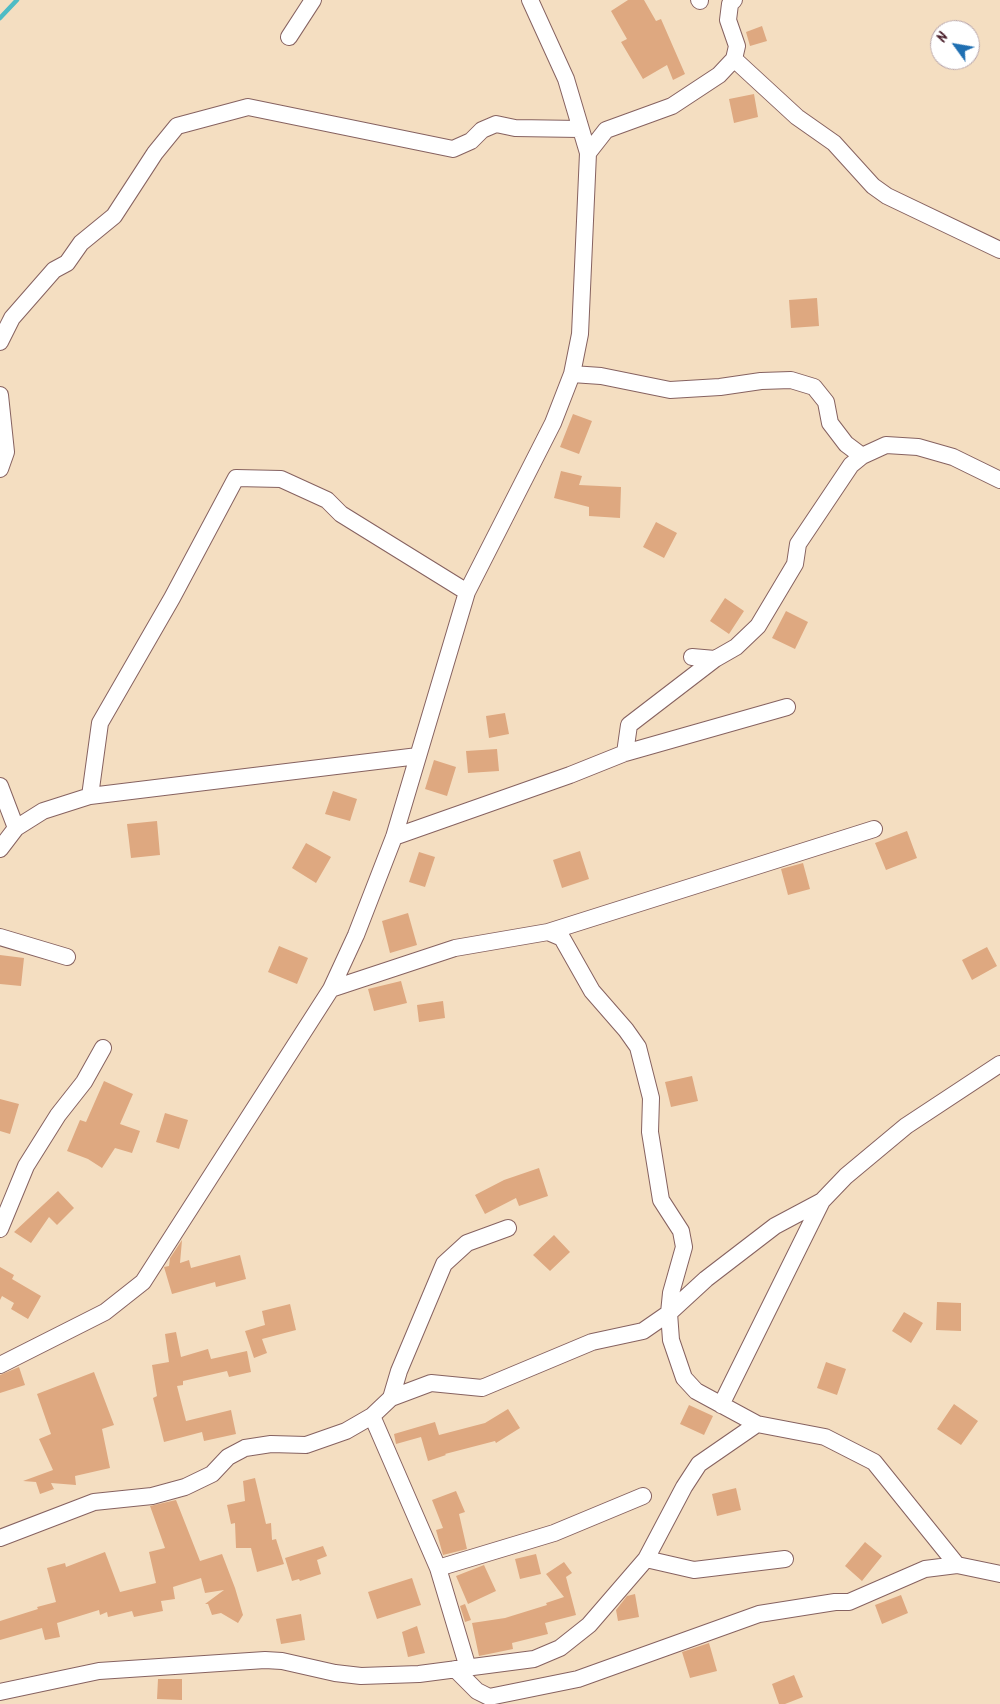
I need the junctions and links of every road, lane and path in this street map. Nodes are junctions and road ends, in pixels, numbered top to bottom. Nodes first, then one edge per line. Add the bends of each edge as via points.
1 (313, 0) edge
2 (530, 0) edge
3 (734, 0) edge
4 (289, 37) dead end
5 (734, 59) junction
6 (580, 129) junction
7 (588, 153) junction
8 (1000, 250) edge
9 (0, 342) edge
10 (572, 374) junction
11 (0, 395) edge
12 (862, 456) junction
13 (0, 469) edge
14 (1000, 480) edge
15 (467, 592) junction
16 (692, 656) dead end
17 (715, 658) junction
18 (787, 707) dead end
19 (625, 753) junction
20 (418, 756) junction
21 (0, 786) edge
22 (90, 796) junction
23 (16, 828) junction
24 (874, 829) dead end
25 (394, 836) junction
26 (0, 849) edge
27 (548, 932) junction
28 (0, 937) edge
29 (67, 957) dead end
30 (330, 989) junction
31 (103, 1048) dead end
32 (1000, 1064) edge
33 (822, 1201) junction
34 (508, 1228) dead end
35 (0, 1229) edge
36 (668, 1313) junction
37 (0, 1365) edge
38 (391, 1398) junction
39 (721, 1405) junction
40 (372, 1416) junction
41 (756, 1424) junction
42 (643, 1496) dead end
43 (0, 1538) edge
44 (646, 1559) junction
45 (785, 1559) dead end
46 (958, 1565) junction
47 (438, 1568) junction
48 (1000, 1574) edge
49 (462, 1668) junction
50 (0, 1692) edge

1 - 4 street
2 - 6 street via 566,79
3 - 5 street via 730,4 728,20 737,46
5 - 7 street via 719,75 672,106 606,130
5 - 8 street via 797,116 834,143 873,186 887,196
6 - 7 street
6 - 9 street via 515,128 496,124 453,149 248,106 177,126 155,153 114,216 81,242 67,263 54,270 12,318
7 - 10 street via 580,334
10 - 12 street via 601,376 670,390 791,380 814,387 826,402 830,423 846,444
10 - 15 street via 552,424
11 - 13 street via 6,452
12 - 14 street via 886,445 918,447 953,457
12 - 17 street via 851,465 798,544 795,564 758,626 736,648
15 - 20 street
15 - 22 street via 341,514 327,500 281,479 236,478 100,723
16 - 17 street
17 - 19 street via 630,725
18 - 19 street
19 - 25 street
20 - 22 street
20 - 25 street
21 - 23 street
22 - 23 street via 44,811
23 - 26 street
24 - 27 street
25 - 30 street via 356,935
27 - 30 street via 455,948
27 - 36 street via 562,938 592,992 638,1047 651,1098 650,1132 661,1200 681,1230 684,1247
28 - 29 street
30 - 37 street via 143,1282 105,1312
31 - 35 street via 84,1082 58,1115 26,1166
32 - 33 street via 906,1126 846,1176
33 - 36 street via 775,1226
33 - 39 street
34 - 38 street via 466,1243 444,1264
36 - 38 street via 643,1331 592,1342 482,1388 431,1383
36 - 39 street via 671,1340 684,1378 696,1391
38 - 40 street
39 - 41 street
40 - 43 street via 346,1431 306,1445 271,1444 245,1448 228,1457 212,1474 185,1487 152,1496 94,1502
40 - 47 street
41 - 44 street via 699,1464
41 - 46 street via 825,1437 874,1462
42 - 47 street via 554,1533
44 - 45 street via 694,1570
44 - 49 street via 589,1625 560,1648 534,1659
46 - 48 street
46 - 49 street via 925,1569 849,1602 759,1614 578,1679 530,1689 489,1697 477,1691
47 - 49 street
49 - 50 street via 419,1674 361,1676 265,1660 99,1671

